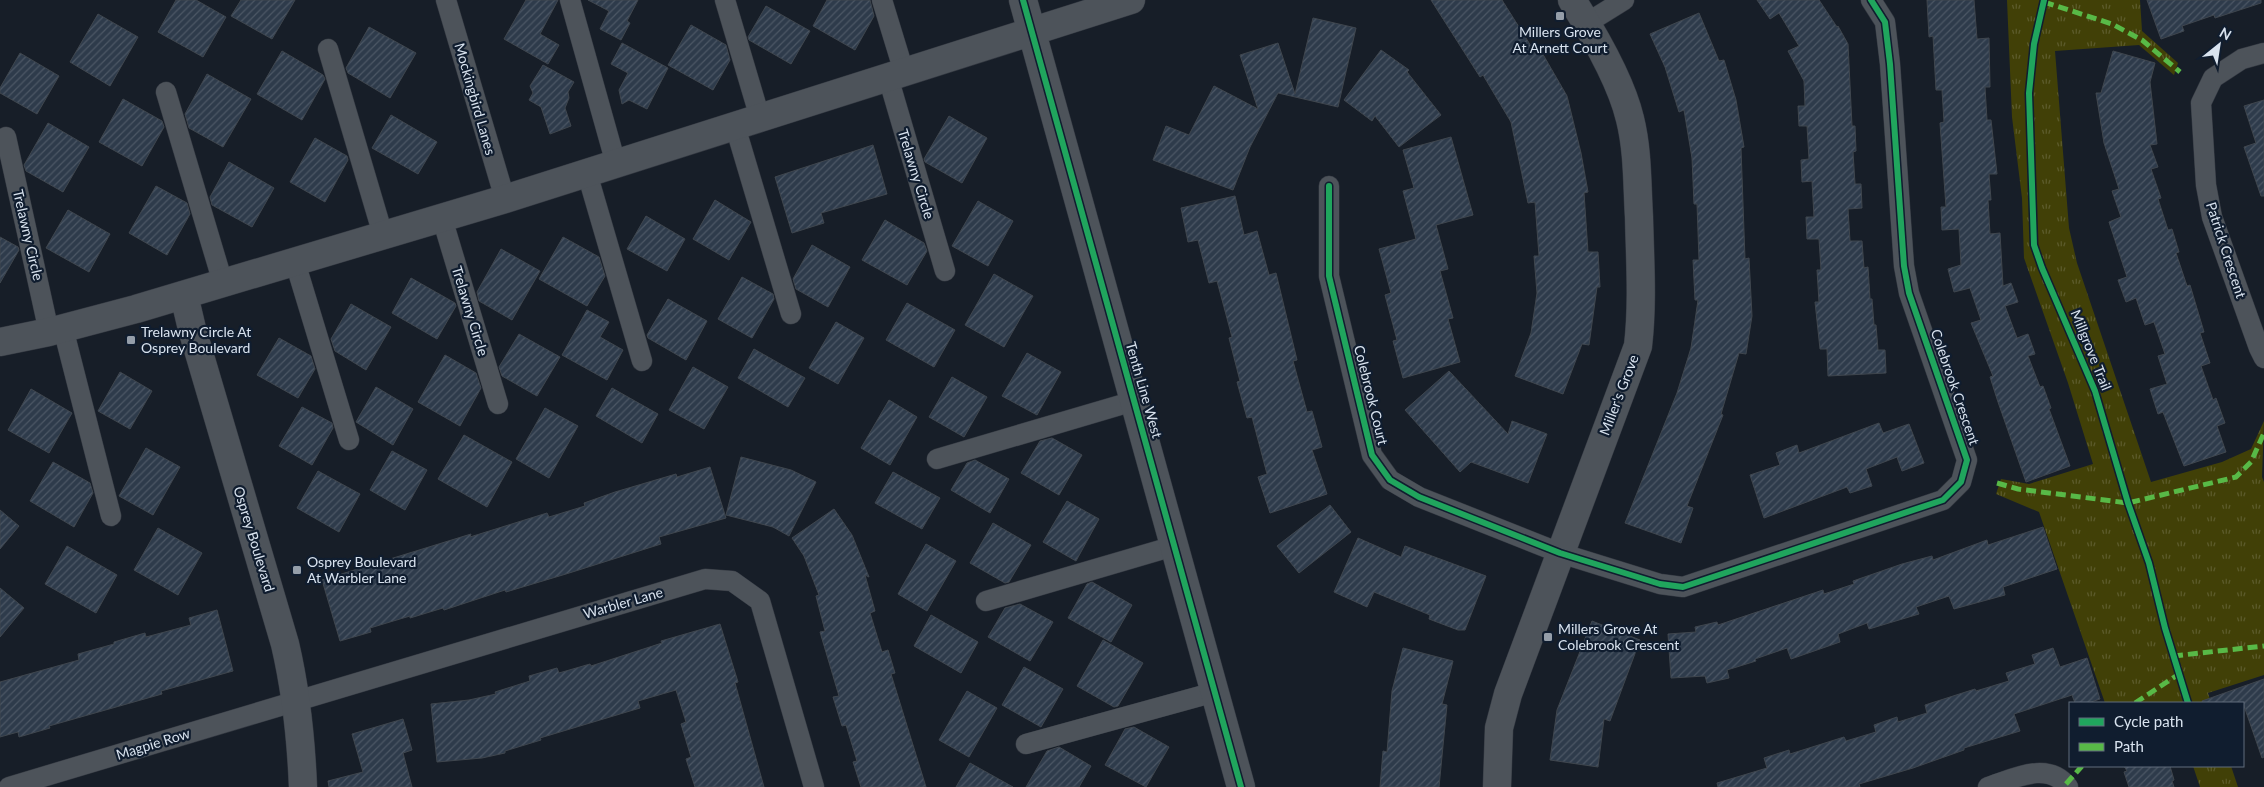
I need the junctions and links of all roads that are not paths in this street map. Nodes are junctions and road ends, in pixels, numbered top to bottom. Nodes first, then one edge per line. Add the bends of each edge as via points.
1 (446, 0) edge
2 (570, 0) edge
3 (725, 0) edge
4 (882, 0) edge
5 (1023, 0) edge
6 (1131, 0) edge
7 (1572, 0) edge
8 (1624, 0) edge
9 (1871, 0) edge
10 (1586, 23) junction
11 (1031, 32) junction
12 (328, 49) dead end
13 (2264, 53) edge
14 (896, 75) junction
15 (166, 92) dead end
16 (760, 118) junction
17 (735, 126) junction
18 (6, 138) dead end
19 (616, 164) junction
20 (587, 173) junction
21 (1329, 186) dead end
22 (505, 199) junction
23 (442, 218) junction
24 (383, 235) junction
25 (295, 262) junction
26 (945, 271) dead end
27 (223, 283) junction
28 (184, 295) junction
29 (791, 314) dead end
30 (56, 330) junction
31 (0, 342) edge
32 (2264, 358) edge
33 (642, 361) dead end
34 (1134, 401) junction
35 (498, 404) dead end
36 (349, 440) dead end
37 (938, 458) dead end
38 (111, 516) dead end
39 (1174, 546) junction
40 (1560, 554) junction
41 (986, 601) dead end
42 (1215, 692) junction
43 (296, 701) junction
44 (1026, 744) dead end
45 (9, 787) edge
46 (303, 787) edge
47 (814, 787) edge
48 (1242, 787) edge
49 (1497, 787) edge
50 (1988, 787) edge
51 (2068, 787) edge

1 - 22 street, Mockingbird Lanes
2 - 19 street
3 - 16 street
4 - 14 street, Trelawny Circle
5 - 11 street, Tenth Line West
6 - 11 street
7 - 10 street, Miller's Grove
8 - 10 street
9 - 40 street, Colebrook Crescent via 1885,22 1907,284 1967,460 1961,482 1943,500 1683,588
10 - 40 street, Miller's Grove via 1621,93 1630,120 1637,174 1642,309 1638,346
11 - 14 street
11 - 34 street, Tenth Line West
12 - 24 street
13 - 32 street, Patrick Crescent via 2242,60 2213,78 2201,103 2206,185 2212,217
14 - 16 street
14 - 26 street, Trelawny Circle
15 - 27 street
16 - 17 street
17 - 19 street
17 - 29 street
18 - 30 street, Trelawny Circle
19 - 20 street
20 - 22 street
20 - 33 street
21 - 40 street, Colebrook Court via 1329,276 1372,455 1390,480 1419,497
22 - 23 street
23 - 24 street
23 - 35 street, Trelawny Circle
24 - 25 street
25 - 27 street
25 - 36 street
27 - 28 street
28 - 30 street
28 - 43 street, Osprey Boulevard via 285,644
30 - 31 street
30 - 38 street, Trelawny Circle
34 - 37 street, Tenth Line West
34 - 39 street, Tenth Line West
39 - 41 street
39 - 42 street, Tenth Line West
40 - 49 street, Miller's Grove via 1508,694 1499,728
42 - 44 street
42 - 48 street, Tenth Line West
43 - 45 street, Magpie Row
43 - 46 street, Osprey Boulevard
43 - 47 street, Warbler Lane via 705,579 732,581 760,601
50 - 51 street via 2030,773 2048,773

